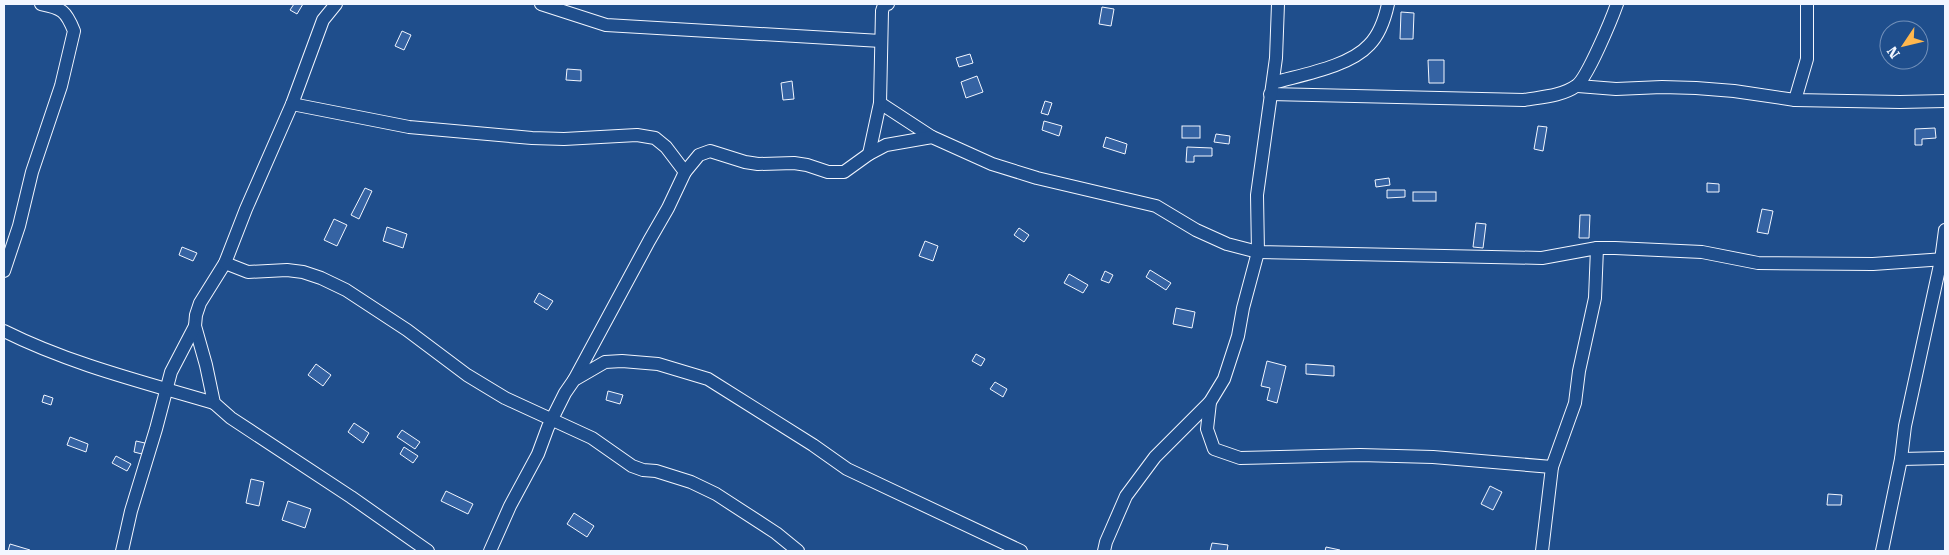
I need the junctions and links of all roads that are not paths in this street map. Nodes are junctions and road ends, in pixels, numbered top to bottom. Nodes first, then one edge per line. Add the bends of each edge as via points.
1 (41, 4) edge
2 (336, 4) edge
3 (541, 4) edge
4 (888, 4) edge
5 (1278, 4) edge
6 (1388, 4) edge
7 (1617, 4) edge
8 (1807, 4) edge
9 (880, 41) junction
10 (1578, 86) junction
11 (1272, 88) junction
12 (1795, 100) junction
13 (1945, 101) edge
14 (880, 103) junction
15 (292, 104) junction
16 (932, 137) junction
17 (869, 154) junction
18 (685, 172) junction
19 (1945, 230) edge
20 (1597, 248) junction
21 (1258, 252) junction
22 (1943, 260) edge
23 (225, 263) junction
24 (4, 271) edge
25 (195, 326) junction
26 (4, 331) edge
27 (574, 380) junction
28 (166, 389) junction
29 (1210, 402) junction
30 (214, 403) junction
31 (552, 420) junction
32 (1945, 458) edge
33 (1901, 459) junction
34 (1552, 468) junction
35 (122, 551) edge
36 (428, 551) edge
37 (490, 551) edge
38 (798, 551) edge
39 (1021, 551) edge
40 (1104, 551) edge
41 (1542, 551) edge
42 (1882, 551) edge

1 - 24 street via 58,7 74,31 61,86
2 - 15 street via 323,20
3 - 9 street via 606,25
4 - 9 street via 882,11
5 - 11 street via 1278,43
6 - 11 street via 1370,45 1357,56
7 - 10 street via 1606,34
8 - 12 street via 1807,60
9 - 14 street
10 - 11 street via 1561,93 1524,100
10 - 12 street via 1696,88
11 - 21 street via 1257,195
12 - 13 street
14 - 16 street
14 - 17 street
15 - 18 street via 409,127 532,138 637,135 655,138
15 - 23 street
16 - 17 street via 886,145
16 - 21 street via 992,164 1037,178 1156,206 1219,241
17 - 18 street via 844,172 828,172 794,163 745,162 710,151 699,154
18 - 27 street
19 - 22 street
20 - 21 street via 1542,258
20 - 22 street via 1702,252 1758,263 1873,264
20 - 34 street via 1596,298 1575,403
21 - 29 street via 1236,344 1224,379
22 - 33 street via 1905,426
23 - 25 street via 200,303
23 - 31 street via 248,272 287,270 322,278 407,330 467,375 505,398
25 - 28 street via 171,372
25 - 30 street
26 - 28 street via 85,364
27 - 31 street
27 - 39 street via 605,362 622,361 658,364 708,379 847,469
28 - 30 street
28 - 35 street
29 - 34 street via 1207,428 1214,449 1240,458 1433,457
29 - 40 street via 1155,457 1126,496
30 - 36 street via 231,418
31 - 37 street
31 - 38 street via 592,438 632,466 691,482 716,494
32 - 33 street
33 - 42 street
34 - 41 street

